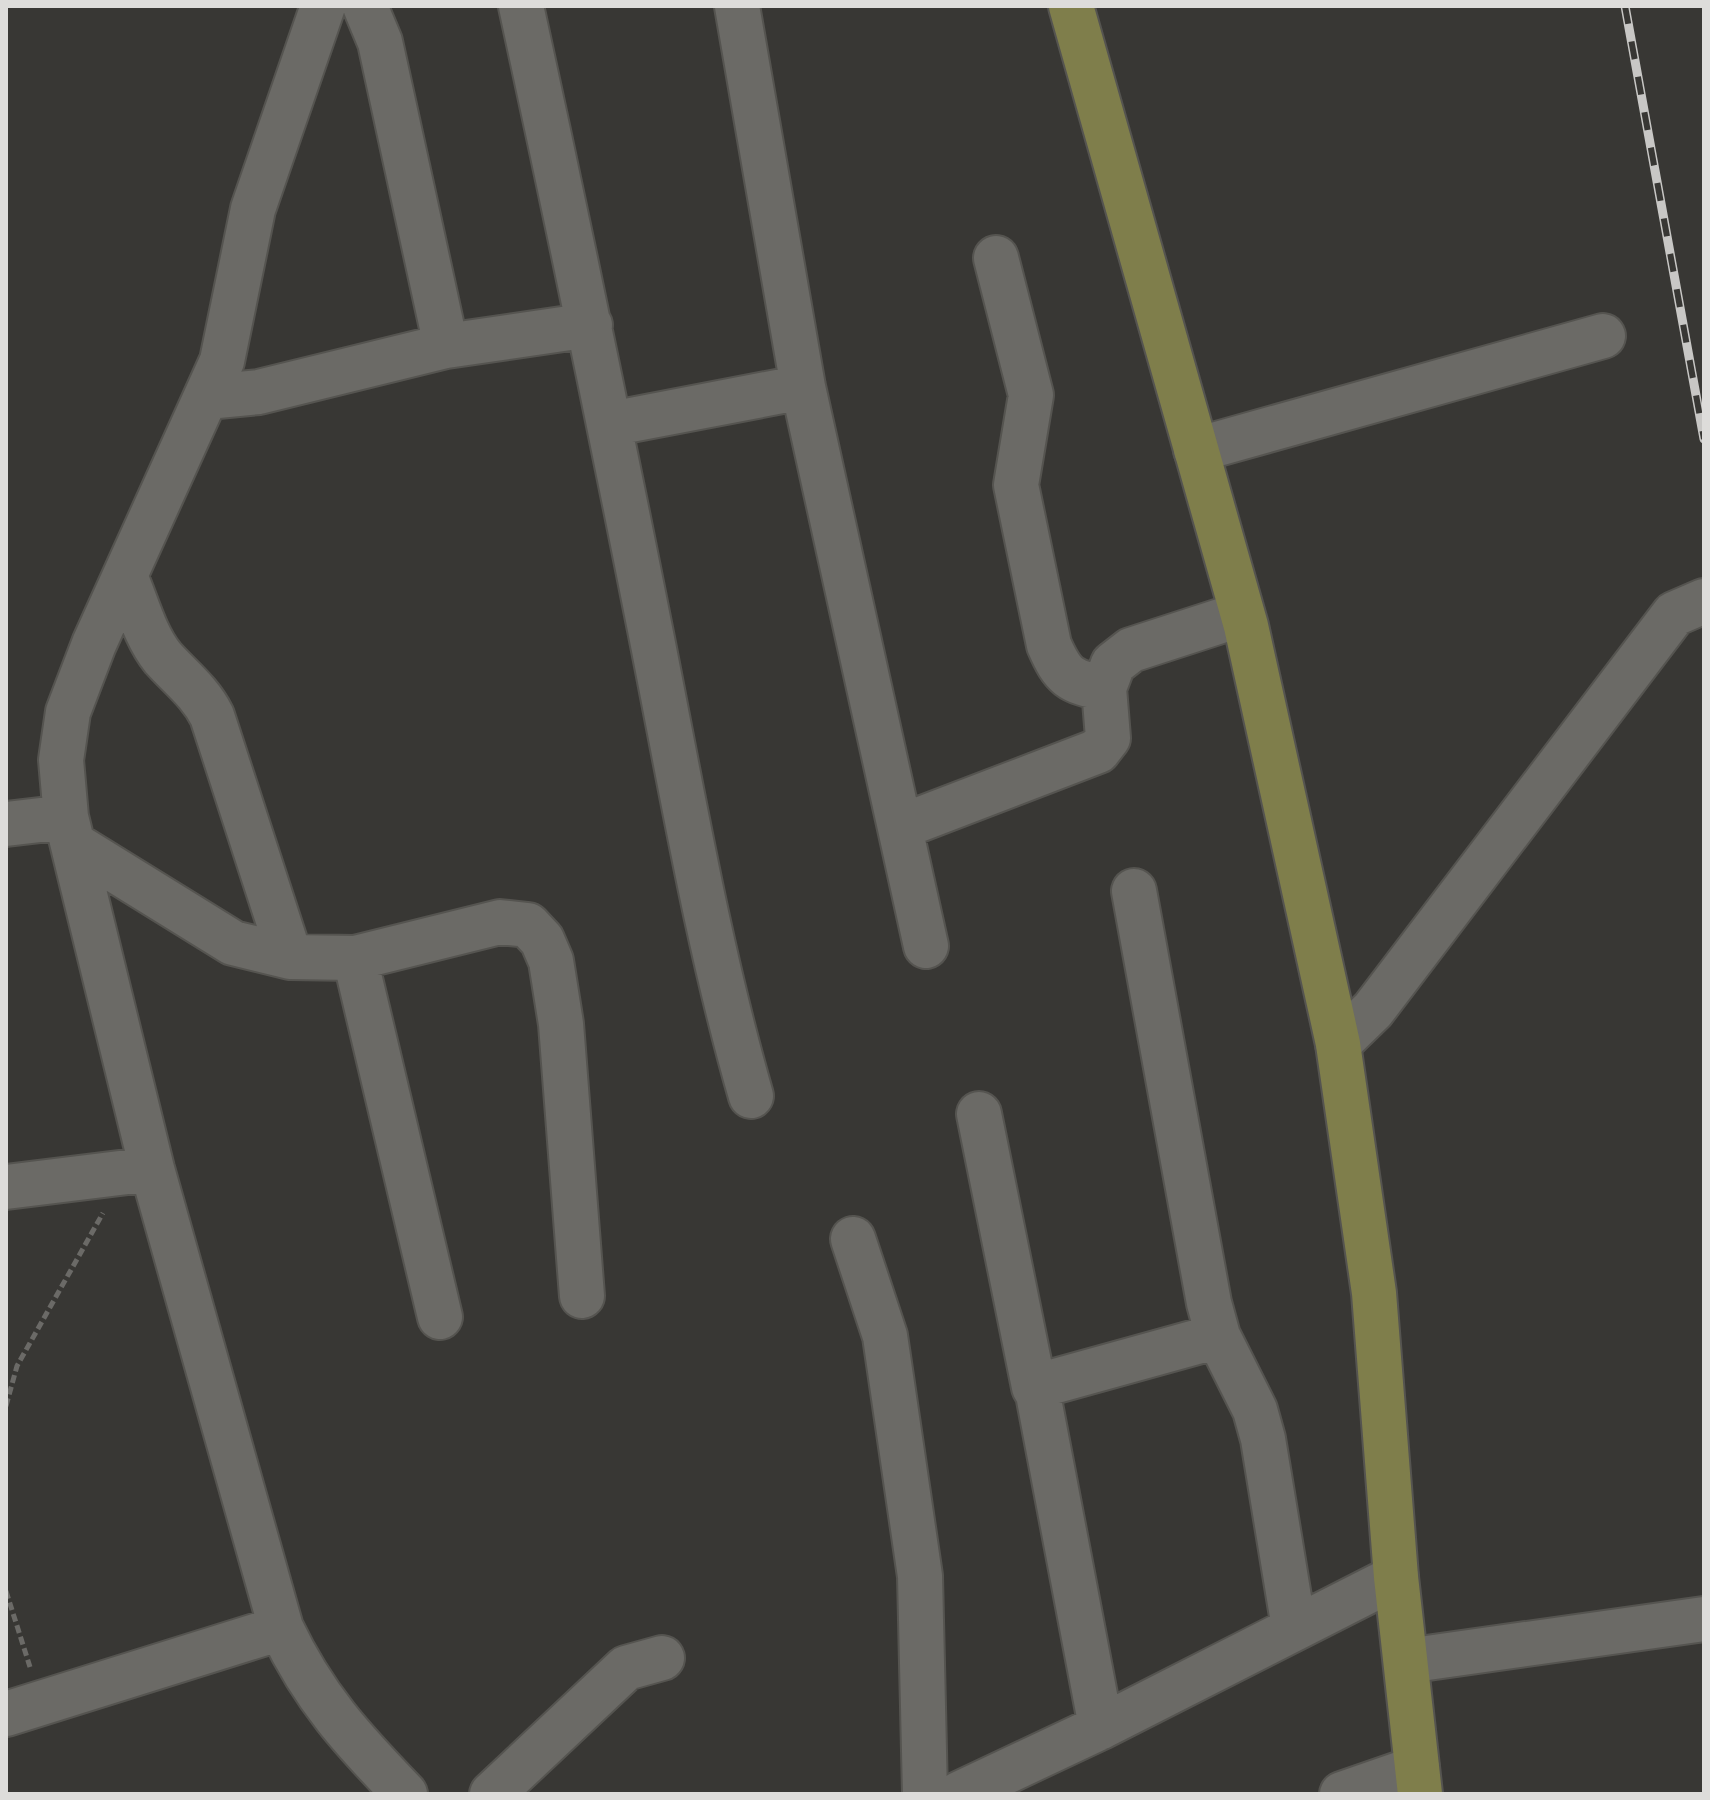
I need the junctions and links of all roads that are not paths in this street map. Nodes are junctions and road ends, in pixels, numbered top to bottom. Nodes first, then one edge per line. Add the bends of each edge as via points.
1 (365, 6) edge
2 (521, 6) edge
3 (737, 6) edge
4 (1071, 6) edge
5 (309, 14) edge
6 (996, 258) dead end
7 (590, 325) junction
8 (1603, 336) dead end
9 (446, 346) junction
10 (803, 387) junction
11 (207, 397) junction
12 (610, 424) junction
13 (1196, 450) junction
14 (126, 578) junction
15 (1704, 601) edge
16 (1242, 614) junction
17 (1104, 688) junction
18 (6, 824) edge
19 (900, 827) junction
20 (70, 830) junction
21 (1134, 891) dead end
22 (926, 946) dead end
23 (290, 957) junction
24 (355, 958) junction
25 (1338, 1044) junction
26 (751, 1096) dead end
27 (979, 1114) dead end
28 (139, 1171) junction
29 (6, 1187) edge
30 (853, 1239) dead end
31 (582, 1296) dead end
32 (440, 1317) dead end
33 (1218, 1336) junction
34 (1034, 1387) junction
35 (1396, 1577) junction
36 (1704, 1619) edge
37 (281, 1628) junction
38 (1294, 1628) junction
39 (662, 1658) dead end
40 (1406, 1661) junction
41 (24, 1709) edge
42 (1101, 1727) junction
43 (1418, 1781) edge
44 (405, 1794) edge
45 (492, 1794) edge
46 (925, 1794) edge
47 (959, 1794) edge
48 (1342, 1794) edge

1 - 9 street via 380,42
2 - 7 street
3 - 10 street
4 - 13 main road
5 - 11 street via 260,183 222,361
6 - 17 street via 1031,395 1016,485 1049,645 1060,669 1077,683
7 - 9 street
7 - 12 street
8 - 13 street
9 - 11 street via 259,392
10 - 12 street
10 - 19 street
11 - 14 street
12 - 26 street via 709,927
13 - 16 main road
14 - 20 street via 68,712 61,760
14 - 23 street via 152,640 212,716
15 - 25 street via 1674,614 1373,1010
16 - 17 street via 1131,650 1113,664
16 - 25 main road
17 - 19 street via 1108,738 1098,751
18 - 20 street
19 - 22 street
20 - 23 street via 233,943
20 - 28 street
21 - 33 street via 1197,1251
23 - 24 street
24 - 31 street via 500,922 528,925 542,940 551,961 561,1024
24 - 32 street
25 - 35 main road via 1374,1293
27 - 34 street
28 - 29 street
28 - 37 street
30 - 46 street via 885,1336 920,1576
33 - 34 street
33 - 38 street via 1255,1410 1263,1439
34 - 42 street
35 - 38 street
35 - 40 main road
36 - 40 street
37 - 41 street
37 - 44 street via 320,1701
38 - 42 street
39 - 45 street via 626,1668
40 - 43 main road
42 - 47 street
43 - 48 street

